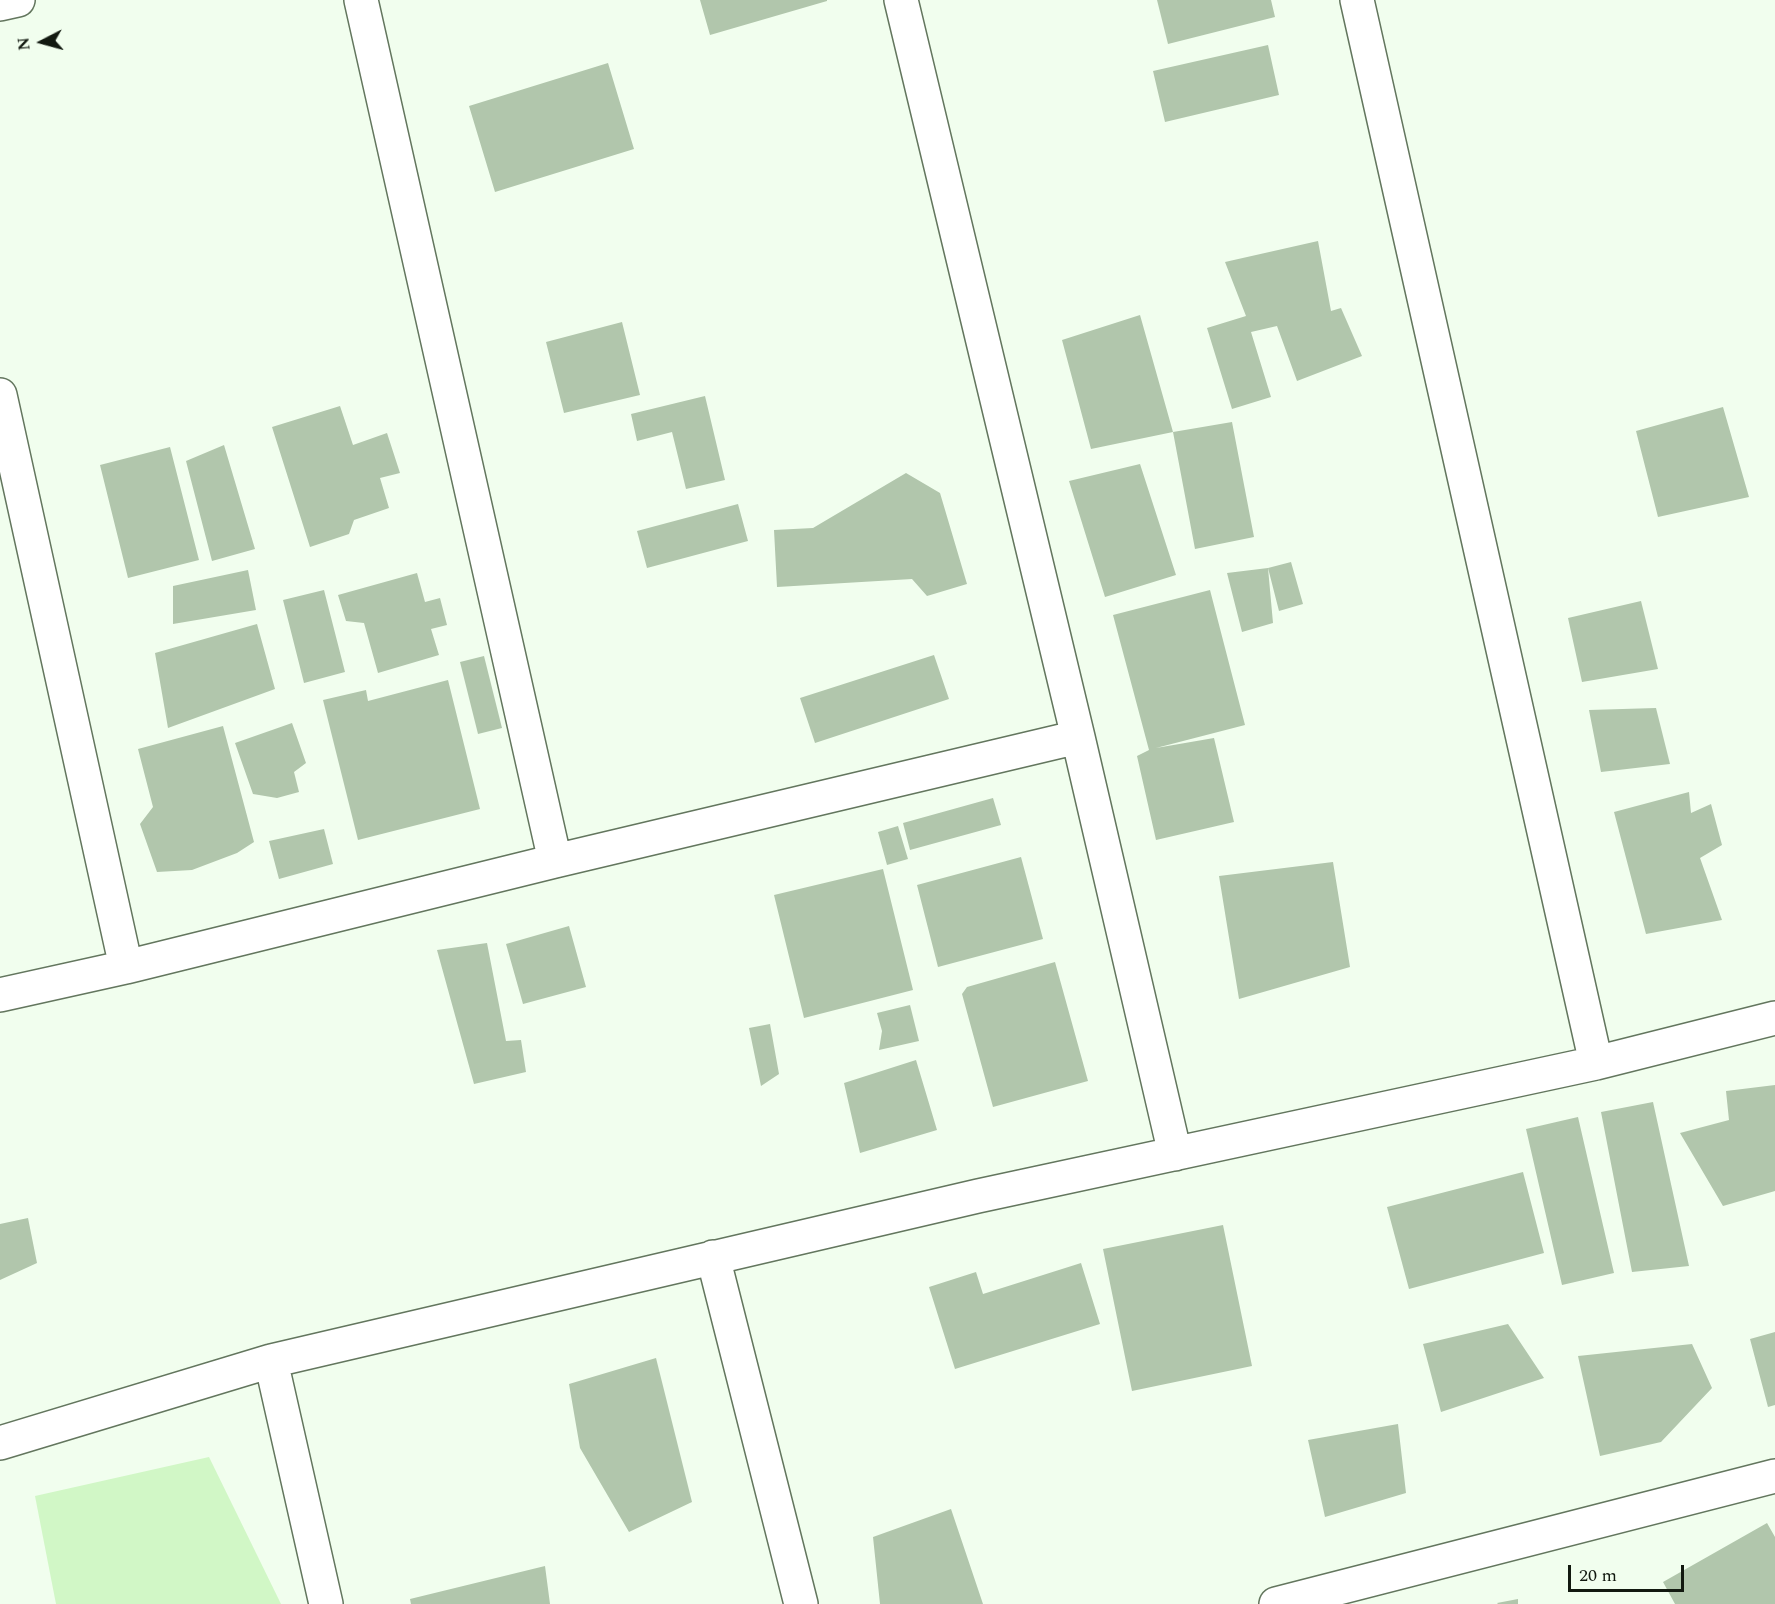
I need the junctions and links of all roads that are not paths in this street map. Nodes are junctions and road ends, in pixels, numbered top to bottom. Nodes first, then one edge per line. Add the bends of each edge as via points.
1 (18, 0) edge
2 (361, 0) edge
3 (901, 0) edge
4 (1357, 0) edge
5 (0, 4) edge
6 (0, 395) edge
7 (1078, 737) junction
8 (555, 861) junction
9 (126, 967) junction
10 (0, 994) edge
11 (1775, 1018) edge
12 (1596, 1063) junction
13 (1175, 1154) junction
14 (713, 1257) junction
15 (271, 1361) junction
16 (0, 1443) edge
17 (1775, 1476) edge
18 (326, 1604) edge
19 (801, 1604) edge
20 (1276, 1604) edge

1 - 5 street
2 - 8 street
3 - 7 street
4 - 12 street
6 - 9 street
7 - 8 street
7 - 13 street
8 - 9 street
9 - 10 street
11 - 12 street
12 - 13 street
13 - 14 street
14 - 15 street
14 - 19 street
15 - 16 street
15 - 18 street
17 - 20 street

